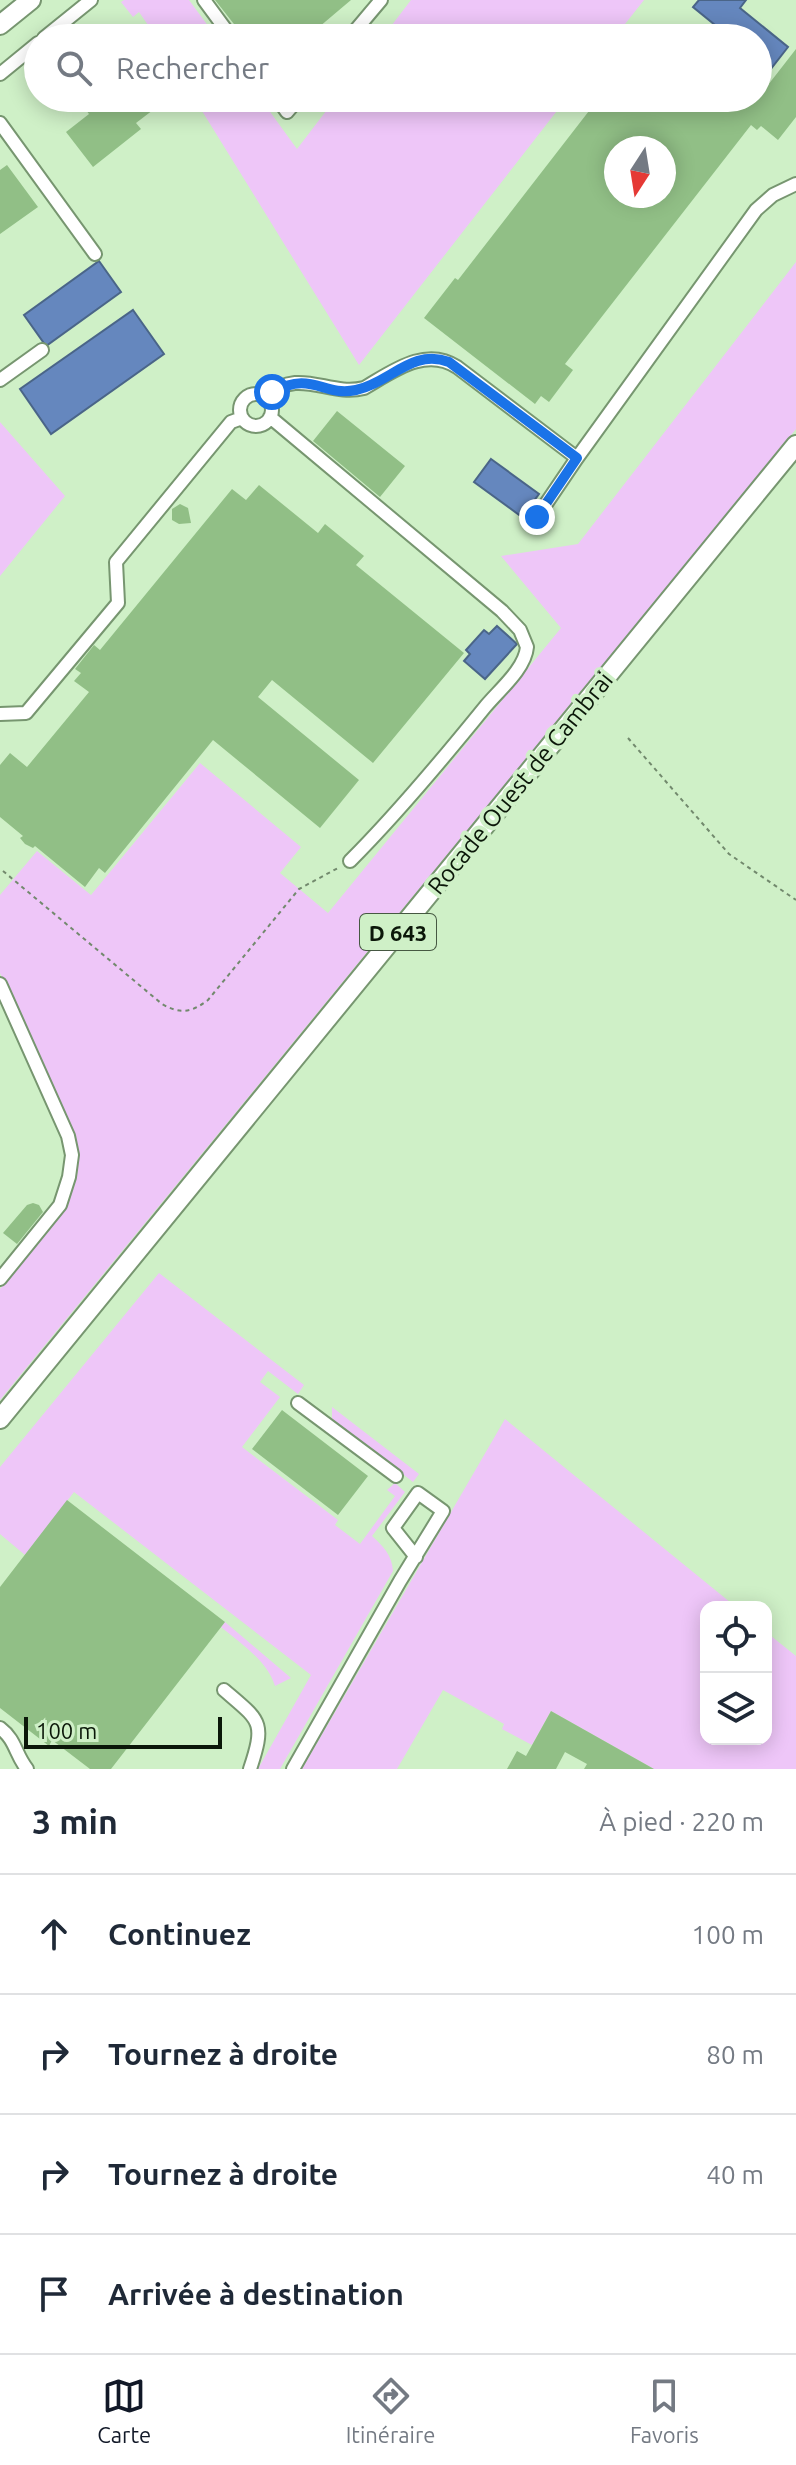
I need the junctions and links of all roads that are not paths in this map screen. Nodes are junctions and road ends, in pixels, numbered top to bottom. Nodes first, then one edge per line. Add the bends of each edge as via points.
1 (31, 0) edge
2 (91, 0) edge
3 (204, 0) edge
4 (381, 0) edge
5 (61, 24) edge
6 (222, 24) edge
7 (361, 24) edge
8 (0, 25) edge
9 (24, 54) edge
10 (0, 74) edge
11 (0, 123) edge
12 (796, 184) edge
13 (95, 254) dead end
14 (42, 350) dead end
15 (0, 380) edge
16 (266, 397) junction
17 (270, 417) junction
18 (242, 418) junction
19 (796, 445) edge
20 (577, 458) junction
21 (537, 517) dead end
22 (0, 714) edge
23 (350, 861) road end
24 (0, 984) edge
25 (0, 1279) edge
26 (298, 1403) dead end
27 (0, 1419) edge
28 (396, 1476) dead end
29 (416, 1557) junction
30 (224, 1690) dead end
31 (0, 1728) edge
32 (27, 1769) edge
33 (250, 1769) edge
34 (293, 1769) edge

1 - 8 highway
2 - 5 street
3 - 6 street
4 - 7 street
9 - 10 street
11 - 13 street
12 - 20 street via 756,210
14 - 15 street
16 - 17 street
16 - 18 street via 247,396 241,404
16 - 20 street via 300,382 356,390 410,363 443,360
17 - 18 street via 254,426
17 - 23 street via 502,611 526,638 523,662 396,815
18 - 22 street via 231,422 116,562 118,603 26,713
19 - 27 highway, Rocade Ouest de Cambrai / D 643
20 - 21 street
24 - 25 street via 72,1155 60,1205
26 - 28 street
29 - 29 street via 443,1511 418,1493 393,1528
29 - 34 street
30 - 33 street via 255,1716 259,1726
31 - 32 street via 13,1739

